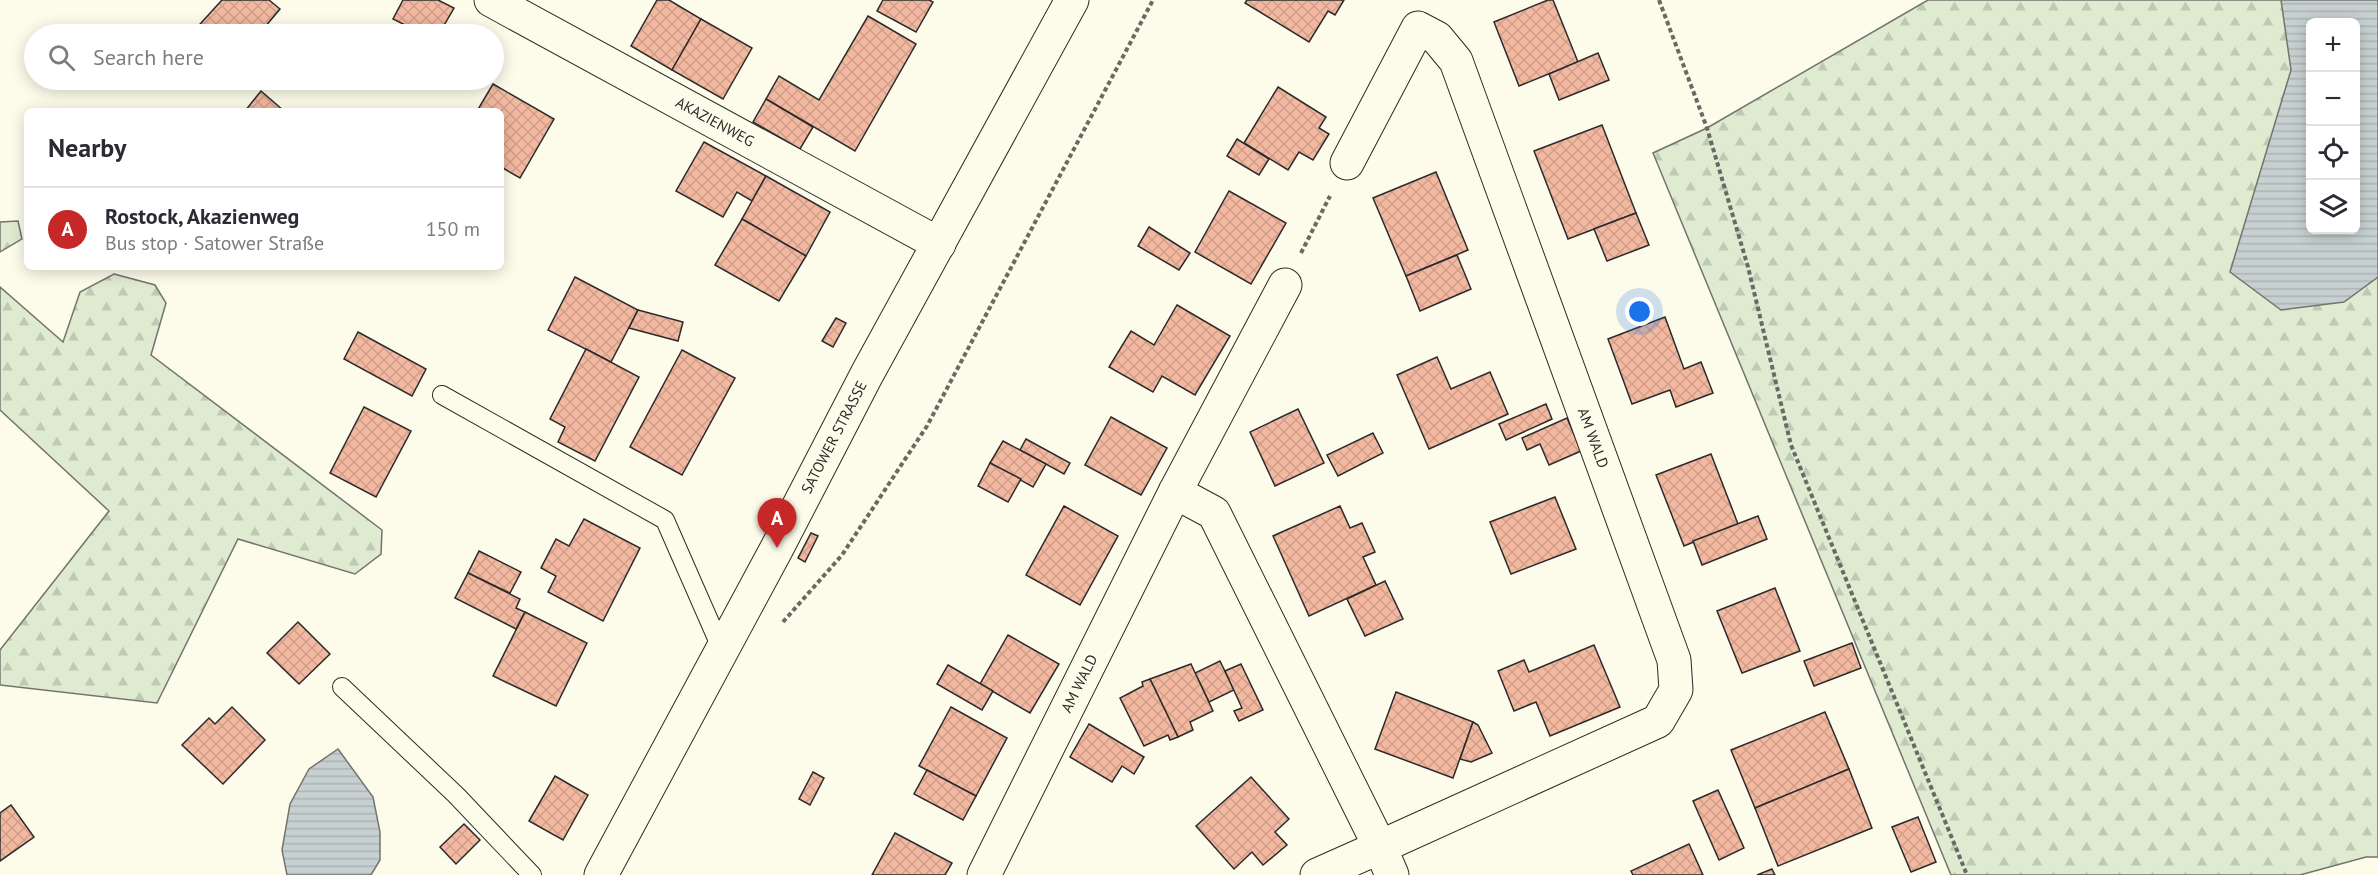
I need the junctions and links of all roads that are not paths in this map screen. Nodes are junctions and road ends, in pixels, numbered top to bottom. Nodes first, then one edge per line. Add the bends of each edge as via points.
1 (491, 0) edge
2 (1072, 0) edge
3 (1347, 163) road end
4 (939, 244) junction
5 (1285, 285) road end
6 (442, 395) dead end
7 (1175, 492) junction
8 (722, 650) junction
9 (342, 687) dead end
10 (1386, 861) edge
11 (532, 875) edge
12 (601, 875) edge
13 (984, 875) edge
14 (1317, 875) edge

1 - 4 street, AKAZIENWEG
2 - 4 street, SATOWER STRASSE
3 - 10 street, AM WALD via 1418,28 1437,38 1456,61 1674,660 1676,690 1658,721
4 - 8 street, SATOWER STRASSE
5 - 7 street, AM WALD
6 - 8 lane via 665,520
7 - 10 street via 1214,513
7 - 13 street, AM WALD
8 - 12 street, SATOWER STRASSE
9 - 11 lane via 456,795
10 - 14 street, AM WALD

